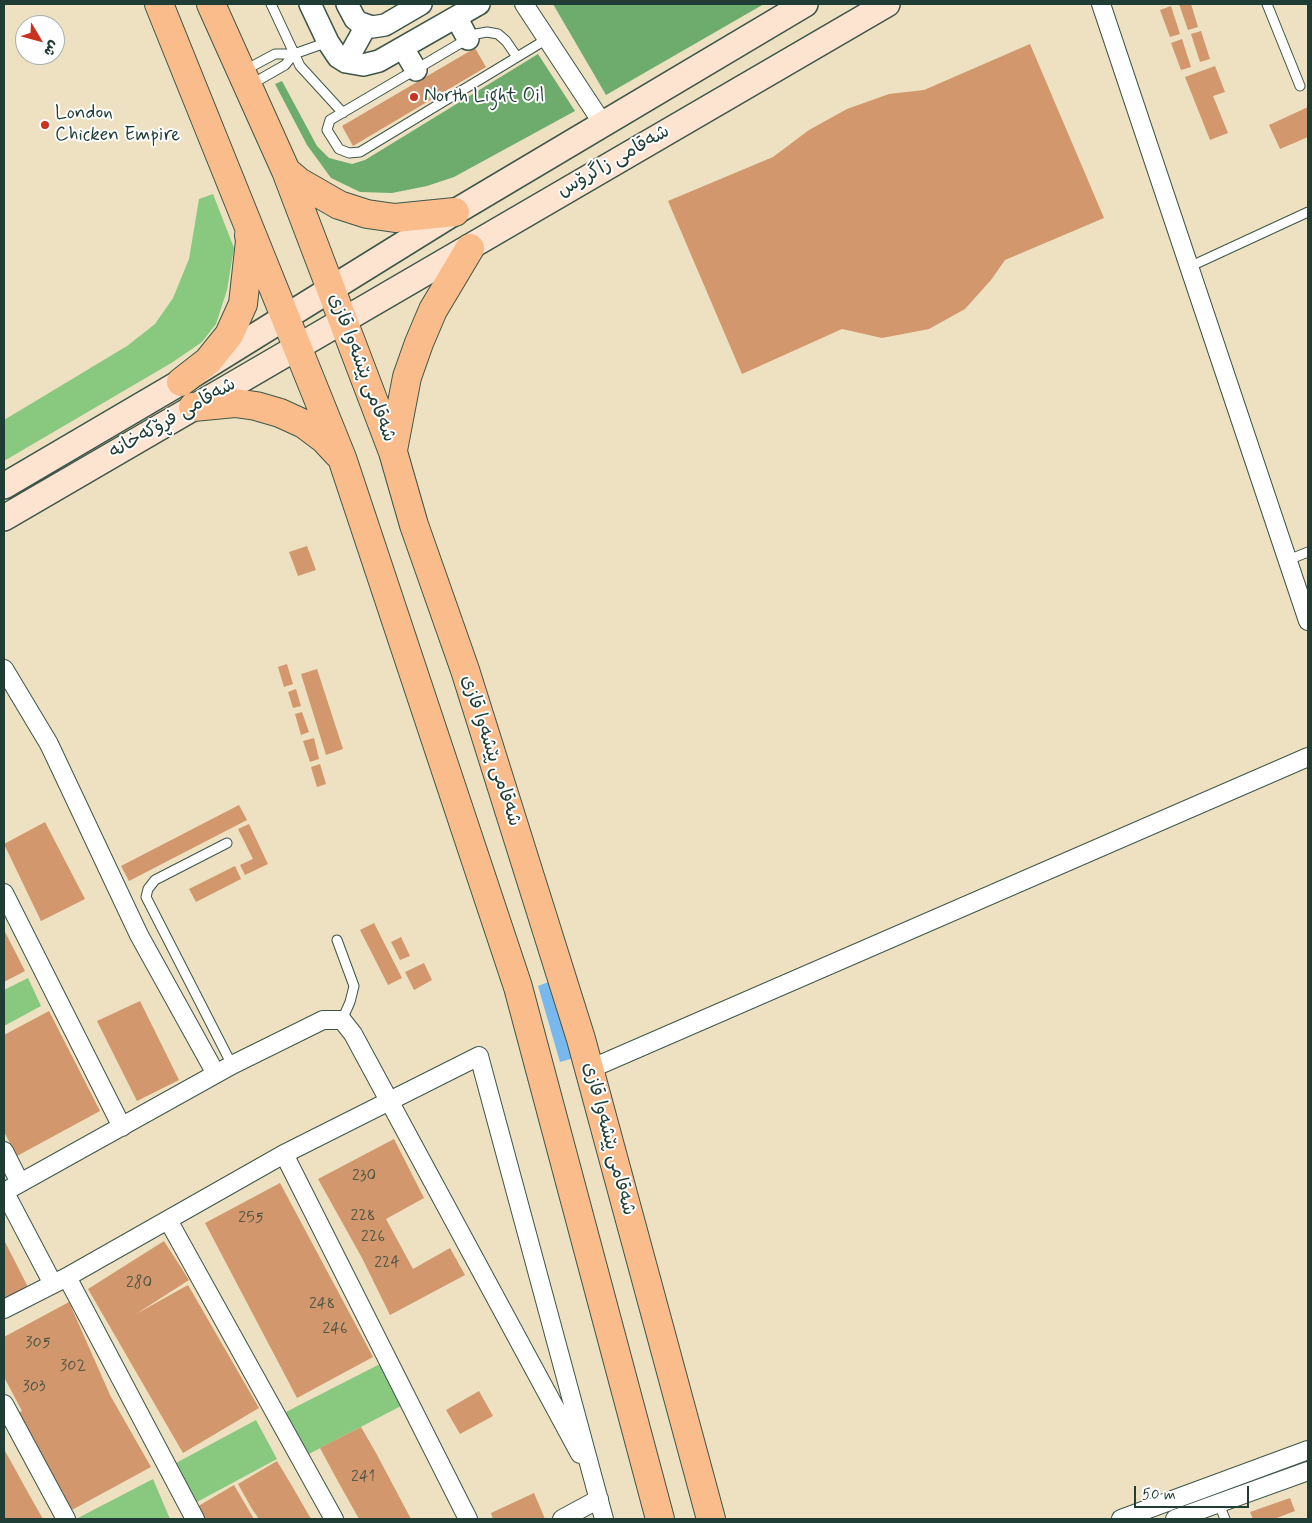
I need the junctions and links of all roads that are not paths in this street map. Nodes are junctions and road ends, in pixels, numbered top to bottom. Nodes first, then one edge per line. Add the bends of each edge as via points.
1 (159, 4) edge
2 (211, 4) edge
3 (271, 4) edge
4 (310, 4) edge
5 (347, 4) edge
6 (421, 4) edge
7 (479, 4) edge
8 (524, 4) edge
9 (805, 4) edge
10 (887, 4) edge
11 (1101, 4) edge
12 (1267, 4) edge
13 (456, 17) junction
14 (366, 26) junction
15 (468, 39) junction
16 (547, 39) junction
17 (328, 42) junction
18 (404, 48) junction
19 (294, 54) junction
20 (517, 57) junction
21 (346, 62) junction
22 (416, 70) junction
23 (245, 78) junction
24 (1300, 86) dead end
25 (343, 113) junction
26 (603, 124) junction
27 (286, 171) junction
28 (244, 211) junction
29 (455, 212) junction
30 (1308, 212) edge
31 (470, 248) junction
32 (1189, 267) junction
33 (331, 289) junction
34 (286, 316) junction
35 (342, 320) junction
36 (298, 345) junction
37 (181, 382) junction
38 (193, 407) junction
39 (393, 452) junction
40 (342, 458) junction
41 (4, 486) edge
42 (4, 518) edge
43 (1308, 552) edge
44 (1288, 560) junction
45 (1308, 622) edge
46 (4, 669) edge
47 (1308, 757) edge
48 (227, 843) dead end
49 (4, 893) edge
50 (337, 940) dead end
51 (342, 1020) junction
52 (232, 1065) junction
53 (590, 1069) junction
54 (216, 1074) junction
55 (390, 1100) junction
56 (122, 1127) junction
57 (4, 1151) edge
58 (284, 1154) junction
59 (20, 1183) junction
60 (4, 1191) edge
61 (168, 1220) junction
62 (60, 1280) junction
63 (4, 1309) edge
64 (4, 1404) edge
65 (1308, 1450) edge
66 (1308, 1472) edge
67 (595, 1481) junction
68 (600, 1499) junction
69 (1222, 1511) edge
70 (66, 1519) edge
71 (195, 1519) edge
72 (334, 1519) edge
73 (468, 1519) edge
74 (562, 1519) edge
75 (604, 1519) edge
76 (660, 1519) edge
77 (711, 1519) edge
78 (1121, 1519) edge
79 (1175, 1519) edge

1 - 28 highway
2 - 23 highway, شەقامی پێشەوا قازی
3 - 19 lane
4 - 17 street
5 - 14 street via 355,19
6 - 14 street via 385,25
7 - 13 street
8 - 16 street
9 - 26 main road, شەقامی زاگرۆس
10 - 31 main road, شەقامی زاگرۆس via 604,166
11 - 32 street
12 - 24 lane
13 - 15 street
13 - 18 street
14 - 21 street
15 - 20 lane via 481,32 498,34
15 - 22 lane
16 - 20 lane
16 - 26 street
17 - 19 lane
17 - 21 street via 338,57
18 - 21 street via 371,64
18 - 22 street
19 - 23 lane via 285,65
19 - 23 lane via 275,54
19 - 25 lane via 300,66
20 - 25 lane via 360,152 349,153 339,149 327,130 330,120
22 - 25 lane
23 - 27 highway, شەقامی پێشەوا قازی
26 - 29 main road, شەقامی زاگرۆس
27 - 29 highway via 339,205 366,214 395,218
27 - 33 highway, شەقامی پێشەوا قازی
28 - 34 highway
28 - 37 highway via 250,241 243,304 229,335 214,354
29 - 33 main road, شەقامی زاگرۆس
30 - 32 lane
31 - 35 main road, شەقامی زاگرۆس
31 - 39 highway via 446,286 419,343 405,386
32 - 44 street
33 - 34 main road, شەقامی فڕۆکەخانە
33 - 35 highway, شەقامی پێشەوا قازی
34 - 36 highway
34 - 37 main road, شەقامی فڕۆکەخانە
35 - 36 main road, شەقامی فڕۆکەخانە
35 - 39 highway, شەقامی پێشەوا قازی
36 - 38 main road, شەقامی فڕۆکەخانە
36 - 40 highway
37 - 41 main road, شەقامی فڕۆکەخانە
38 - 40 highway via 235,403 280,413 317,434
38 - 42 main road, شەقامی فڕۆکەخانە
39 - 53 highway, شەقامی پێشەوا قازی
40 - 76 highway via 518,987
43 - 44 lane
44 - 45 street
46 - 54 street via 49,744 139,935
47 - 53 street
48 - 52 lane via 155,880 146,897
49 - 56 street
50 - 51 lane via 354,986
51 - 52 street via 323,1020
51 - 55 street
52 - 54 street
53 - 77 highway, شەقامی پێشەوا قازی
54 - 56 street
55 - 58 street
55 - 67 street
55 - 67 street via 479,1056
56 - 59 street
57 - 59 street
58 - 61 street
58 - 73 street
59 - 60 street
60 - 62 street
61 - 62 street
61 - 72 street
62 - 63 street
62 - 71 street
64 - 70 street
65 - 78 street
66 - 69 street
67 - 68 street
68 - 74 street
68 - 75 street
69 - 79 street

